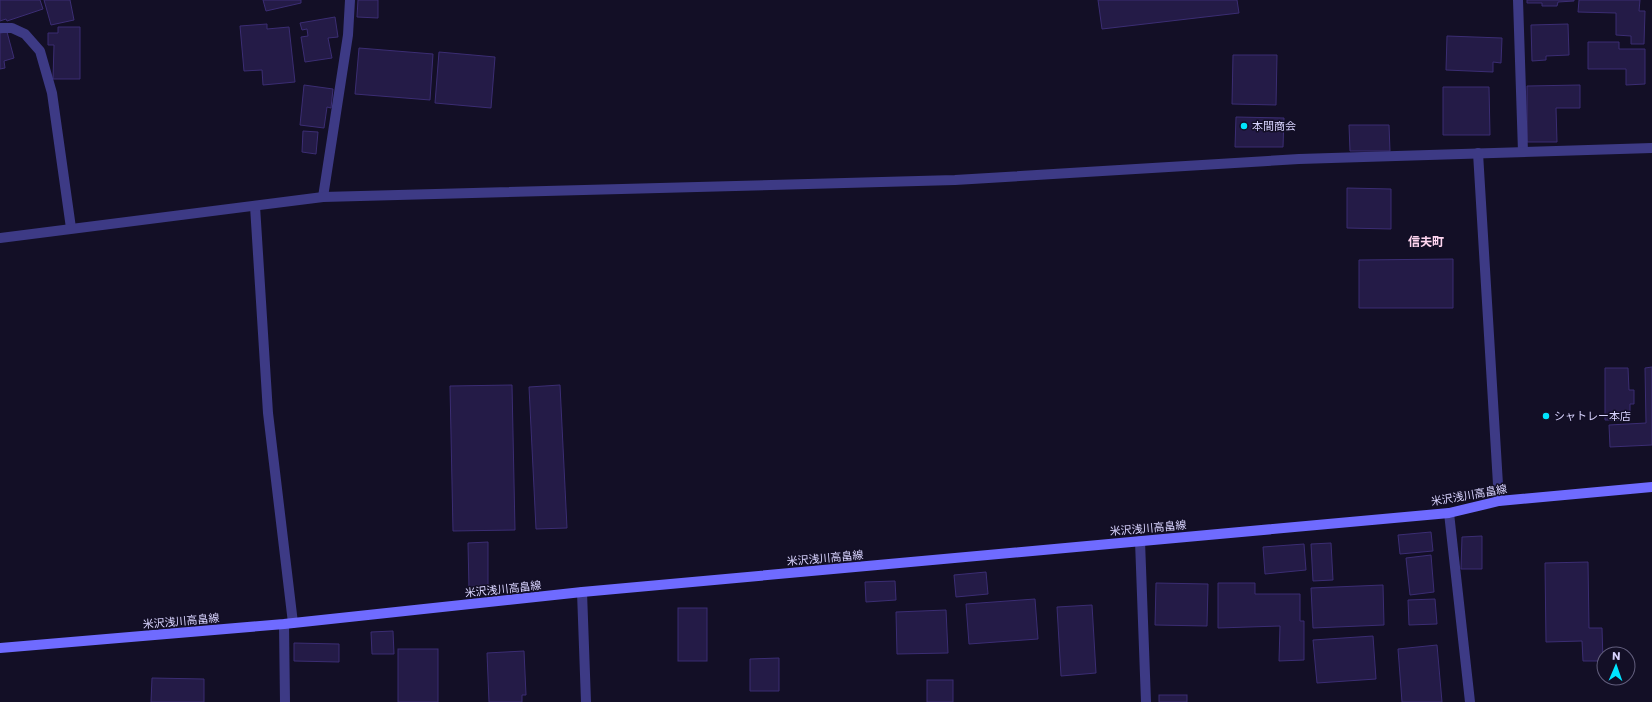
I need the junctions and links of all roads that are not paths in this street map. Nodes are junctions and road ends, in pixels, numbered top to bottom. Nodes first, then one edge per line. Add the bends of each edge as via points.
1 (350, 0) edge
2 (1518, 0) edge
3 (0, 28) edge
4 (1652, 148) edge
5 (1523, 152) junction
6 (1478, 153) junction
7 (323, 197) junction
8 (255, 206) junction
9 (71, 228) junction
10 (0, 238) edge
11 (1652, 487) edge
12 (1500, 501) junction
13 (1449, 513) junction
14 (1140, 541) junction
15 (582, 592) junction
16 (288, 624) junction
17 (0, 648) edge
18 (285, 702) edge
19 (586, 702) edge
20 (1146, 702) edge
21 (1470, 702) edge

1 - 7 street via 348,35
2 - 5 street
3 - 9 street via 12,28 24,34 40,51 52,93
4 - 5 street
5 - 6 street
6 - 7 street via 1299,159 955,180
6 - 12 street
7 - 8 street
8 - 9 street
8 - 16 street via 268,413
9 - 10 street
11 - 12 main road, 米沢浅川高畠線
12 - 13 main road, 米沢浅川高畠線
13 - 14 main road, 米沢浅川高畠線
13 - 21 street
14 - 15 main road, 米沢浅川高畠線
14 - 20 street
15 - 16 main road, 米沢浅川高畠線
15 - 19 street
16 - 17 main road, 米沢浅川高畠線
16 - 18 street

